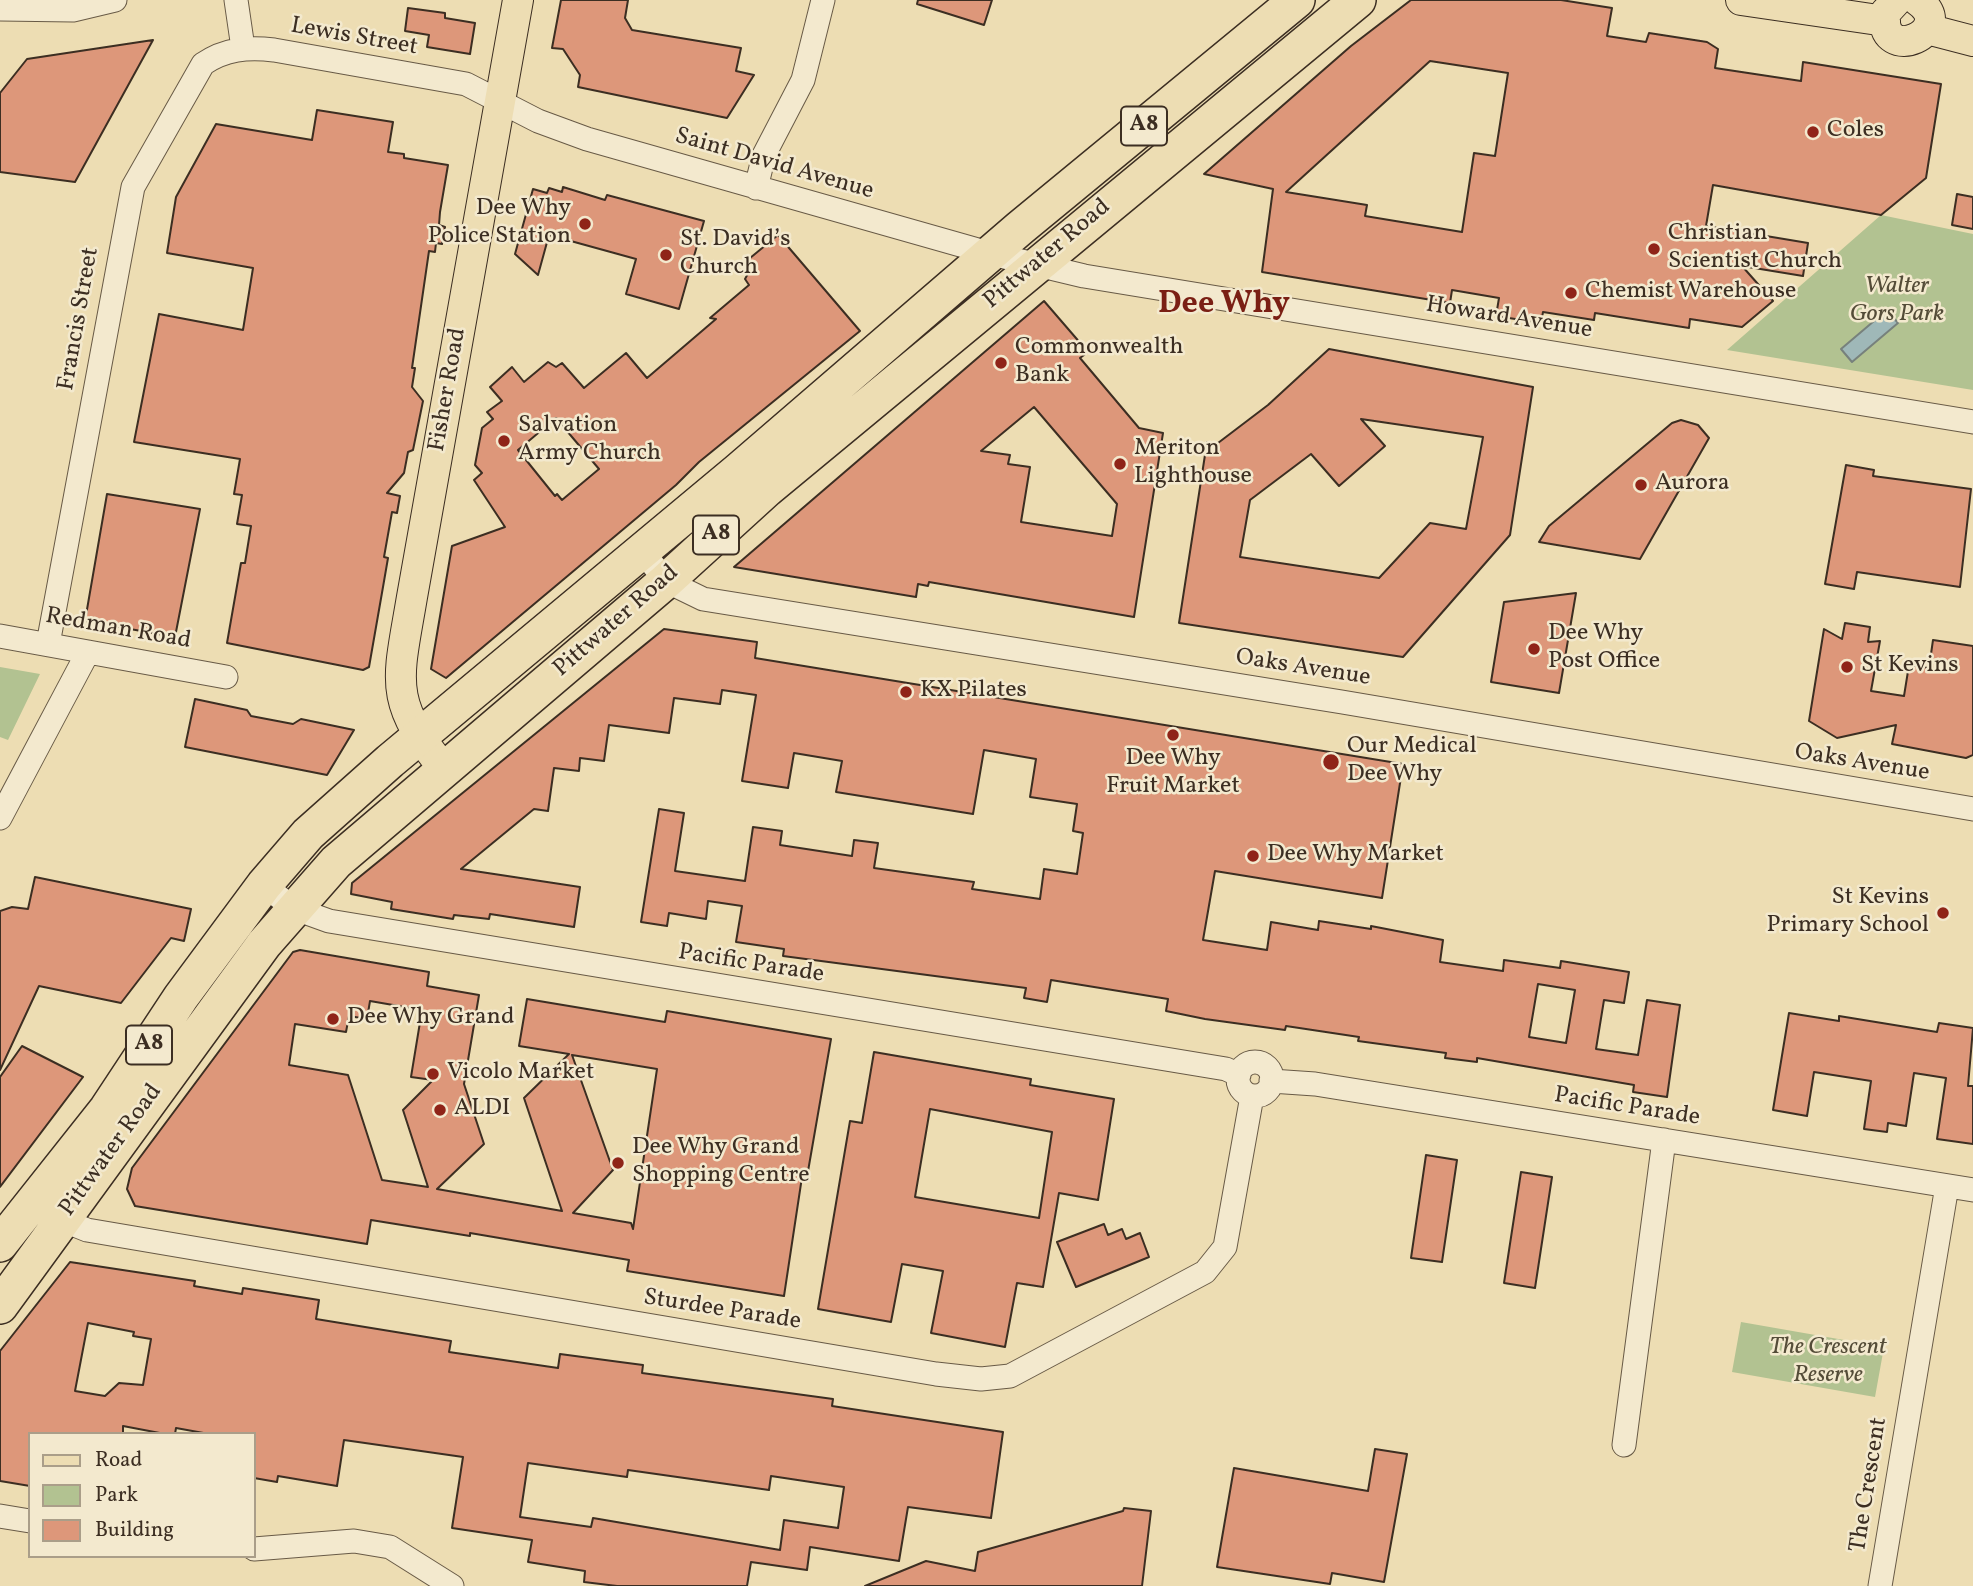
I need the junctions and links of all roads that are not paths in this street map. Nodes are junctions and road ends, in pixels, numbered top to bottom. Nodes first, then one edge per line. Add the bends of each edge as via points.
1 (115, 0) edge
2 (236, 0) edge
3 (519, 0) edge
4 (823, 0) edge
5 (1297, 0) edge
6 (1358, 0) edge
7 (1741, 0) edge
8 (1917, 0) edge
9 (41, 6) edge
10 (0, 9) edge
11 (1891, 10) edge
12 (1927, 29) junction
13 (1973, 41) edge
14 (243, 48) junction
15 (501, 101) junction
16 (756, 188) junction
17 (992, 254) junction
18 (1038, 265) junction
19 (1973, 422) edge
20 (642, 551) junction
21 (666, 581) junction
22 (0, 636) edge
23 (48, 644) junction
24 (88, 652) junction
25 (226, 677) dead end
26 (418, 738) junction
27 (444, 770) junction
28 (1973, 808) edge
29 (0, 818) edge
30 (264, 885) junction
31 (293, 908) junction
32 (1239, 1074) junction
33 (1272, 1081) junction
34 (1252, 1096) junction
35 (1664, 1140) junction
36 (1947, 1186) junction
37 (1973, 1190) edge
38 (46, 1212) junction
39 (0, 1244) edge
40 (0, 1306) edge
41 (1624, 1445) dead end
42 (0, 1516) edge
43 (28, 1521) edge
44 (256, 1549) edge
45 (452, 1586) edge
46 (1880, 1586) edge

1 - 9 street via 73,10
2 - 14 street
3 - 15 main road, Fisher Road
4 - 16 street via 803,80 764,155
5 - 17 highway, Pittwater Road / A8
6 - 18 highway, Pittwater Road / A8
7 - 11 main road
8 - 12 main road via 1929,15
9 - 10 street
11 - 12 main road via 1890,34 1903,41 1917,39
12 - 13 main road
14 - 15 street, Lewis Street via 466,84
14 - 23 street, Francis Street via 202,64 133,187
15 - 16 street, Saint David Avenue via 587,139
15 - 26 main road, Fisher Road via 403,649 399,686
16 - 17 street, Saint David Avenue
17 - 18 street, Saint David Avenue
17 - 20 highway, Pittwater Road / A8
18 - 19 street, Howard Avenue
18 - 21 highway, Pittwater Road / A8 via 767,489
20 - 21 street, Oaks Avenue
20 - 26 highway, Pittwater Road / A8
21 - 27 highway, Pittwater Road / A8
21 - 28 street, Oaks Avenue via 703,599
22 - 23 street, Redman Road
23 - 24 street, Redman Road
24 - 25 street, Redman Road
24 - 29 street
26 - 27 main road, Fisher Road
26 - 30 highway, Pittwater Road / A8 via 308,834
27 - 31 highway, Pittwater Road / A8 via 336,862
30 - 31 street, Pacific Parade
30 - 38 highway, Pittwater Road / A8 via 181,997
31 - 32 street, Pacific Parade via 342,924
31 - 38 highway, Pittwater Road / A8
32 - 33 street via 1245,1065 1256,1062 1269,1071
32 - 34 street via 1242,1090
33 - 34 street via 1263,1094
33 - 35 street, Pacific Parade
34 - 38 street, Sturdee Parade via 1225,1247 1205,1272 1010,1376 981,1379 87,1230
35 - 36 street, Pacific Parade
35 - 41 street
36 - 37 street, Pacific Parade
36 - 46 street, The Crescent
38 - 39 highway, Pittwater Road / A8
38 - 40 highway, Pittwater Road / A8
42 - 43 street
44 - 45 street via 354,1541 390,1547

